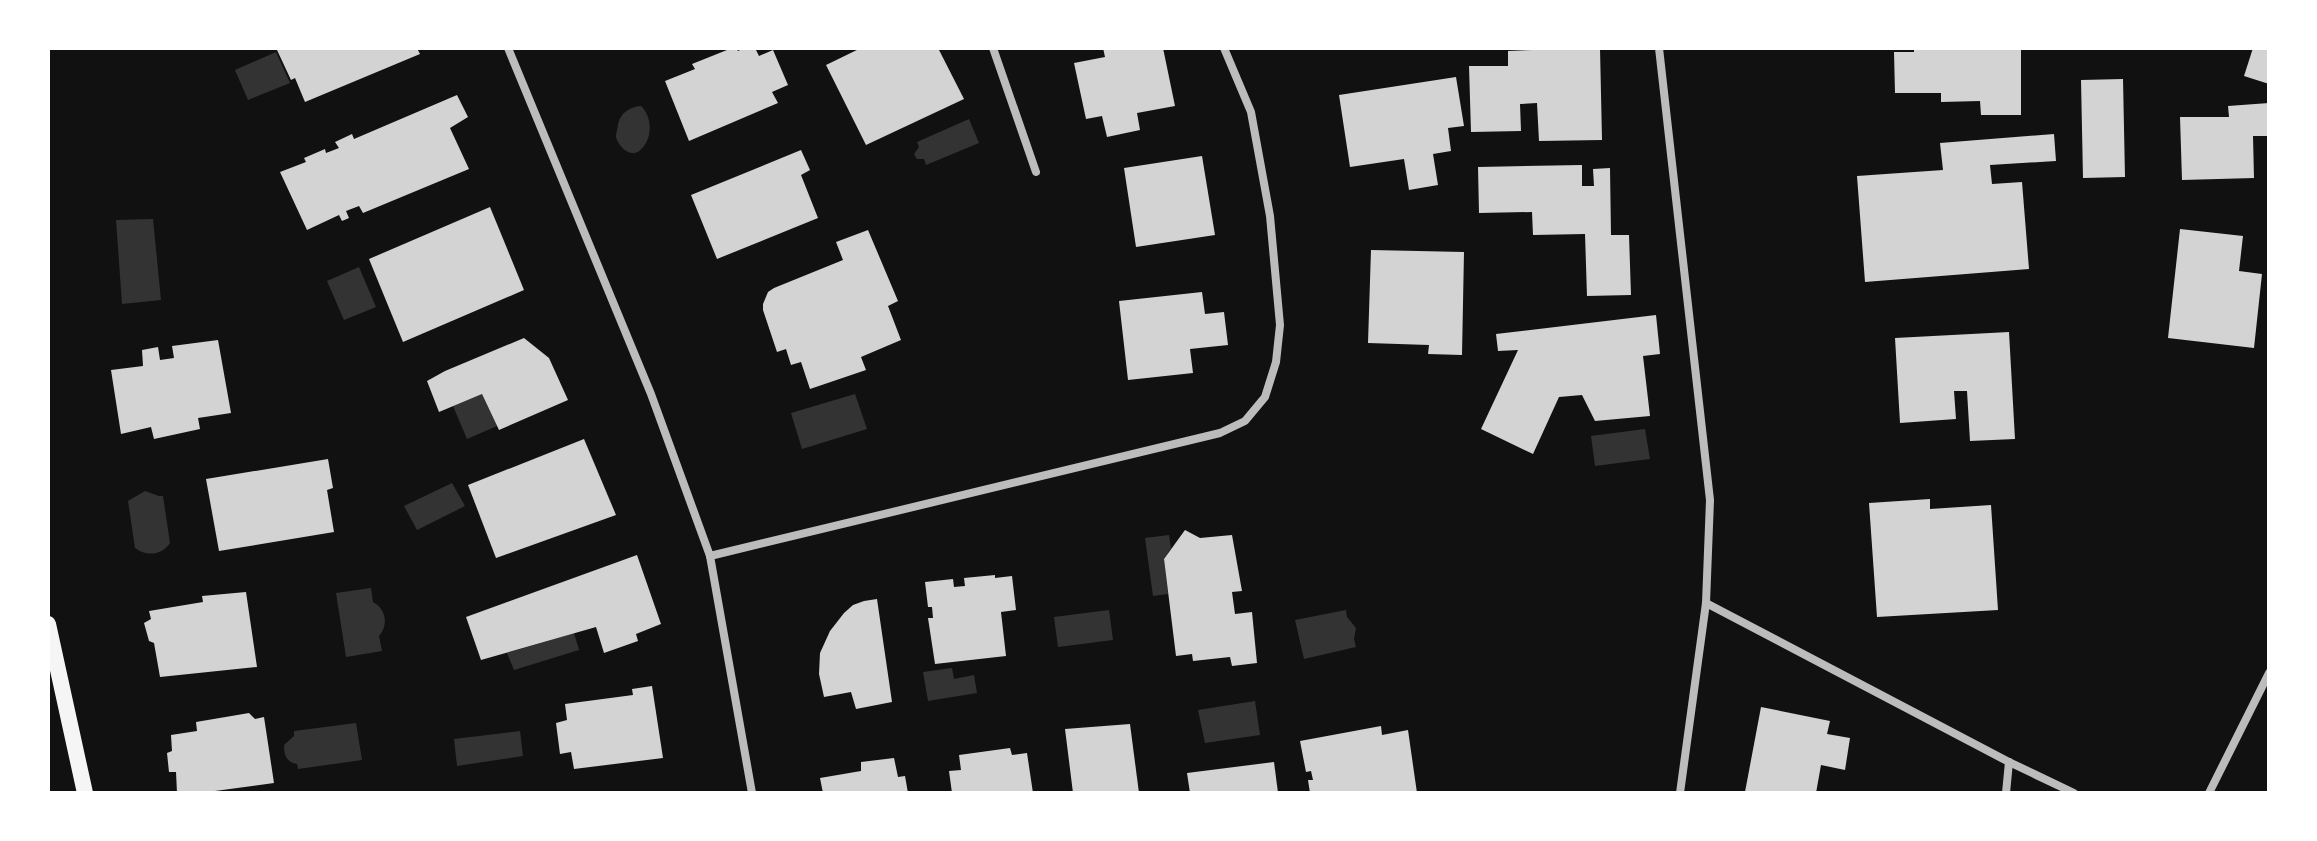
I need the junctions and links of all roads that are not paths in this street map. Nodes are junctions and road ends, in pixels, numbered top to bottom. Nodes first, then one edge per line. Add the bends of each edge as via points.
1 (508, 48) edge
2 (993, 48) edge
3 (1224, 48) edge
4 (1659, 48) edge
5 (1036, 172) dead end
6 (710, 556) junction
7 (1706, 603) junction
8 (48, 624) edge
9 (2269, 673) edge
10 (2009, 762) junction
11 (85, 793) edge
12 (752, 793) edge
13 (1680, 793) edge
14 (2006, 793) edge
15 (2074, 793) edge
16 (2209, 793) edge

1 - 6 street via 651,394
2 - 5 street
3 - 6 street via 1251,112 1270,216 1280,325 1265,397 1245,421 1220,433
4 - 7 street via 1710,500
6 - 12 street
7 - 10 street
7 - 13 street
8 - 11 main road
9 - 16 street
10 - 14 street
10 - 15 street

